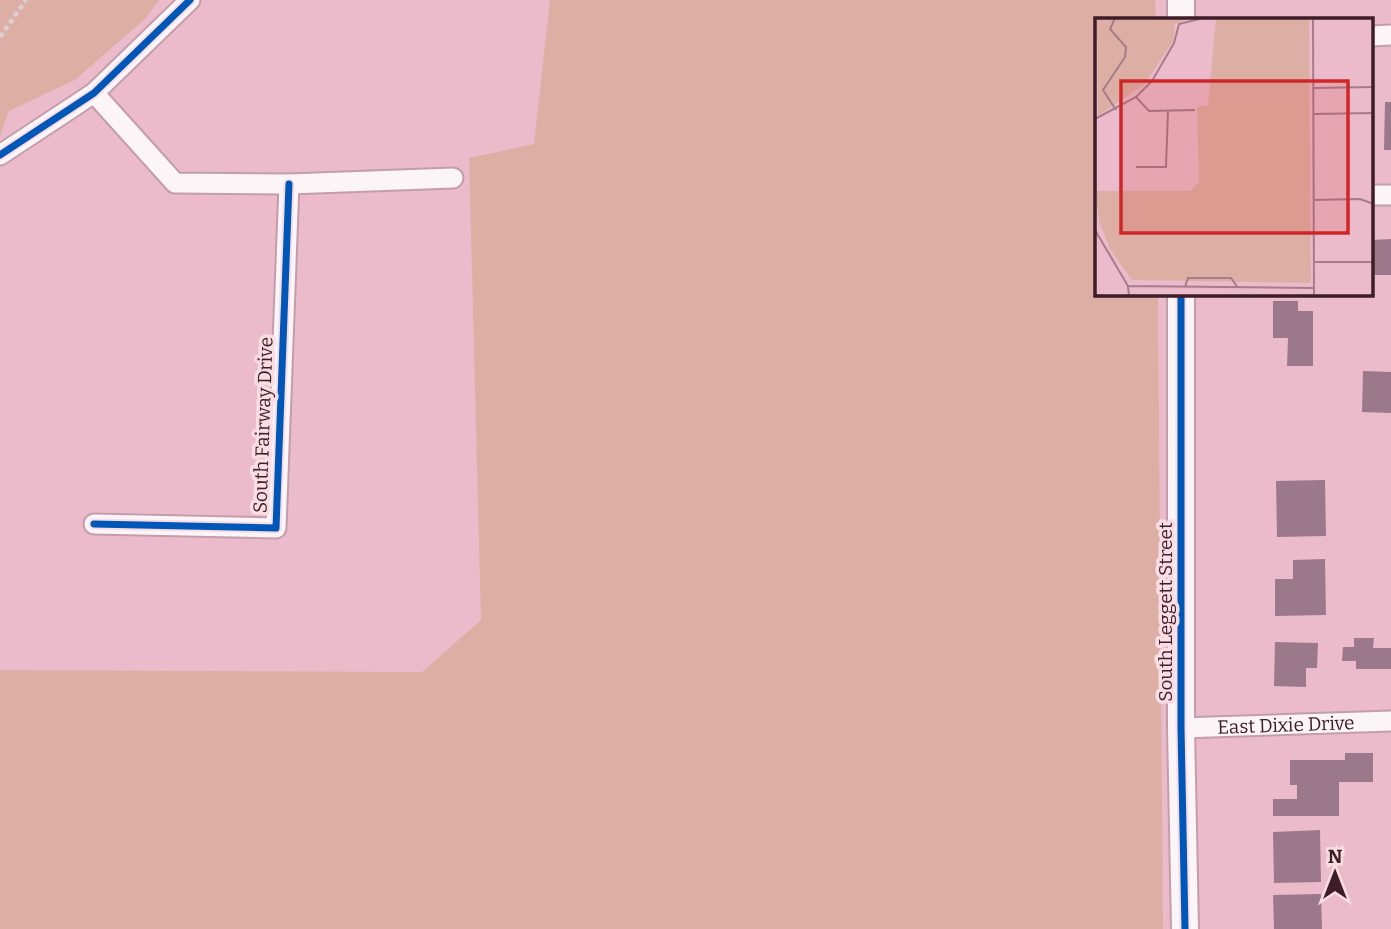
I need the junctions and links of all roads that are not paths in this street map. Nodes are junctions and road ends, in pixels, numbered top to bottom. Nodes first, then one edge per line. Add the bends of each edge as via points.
1 (190, 0) edge
2 (1181, 0) edge
3 (1181, 18) edge
4 (94, 93) junction
5 (0, 155) edge
6 (453, 178) dead end
7 (289, 184) junction
8 (1181, 296) edge
9 (94, 524) dead end
10 (1391, 721) edge
11 (1181, 728) junction
12 (1185, 929) edge

1 - 4 street
2 - 3 street
4 - 5 street
4 - 7 street via 175,183
6 - 7 street
7 - 9 street, South Fairway Drive via 276,528
8 - 11 street, South Leggett Street
10 - 11 street, East Dixie Drive
11 - 12 street, South Leggett Street

